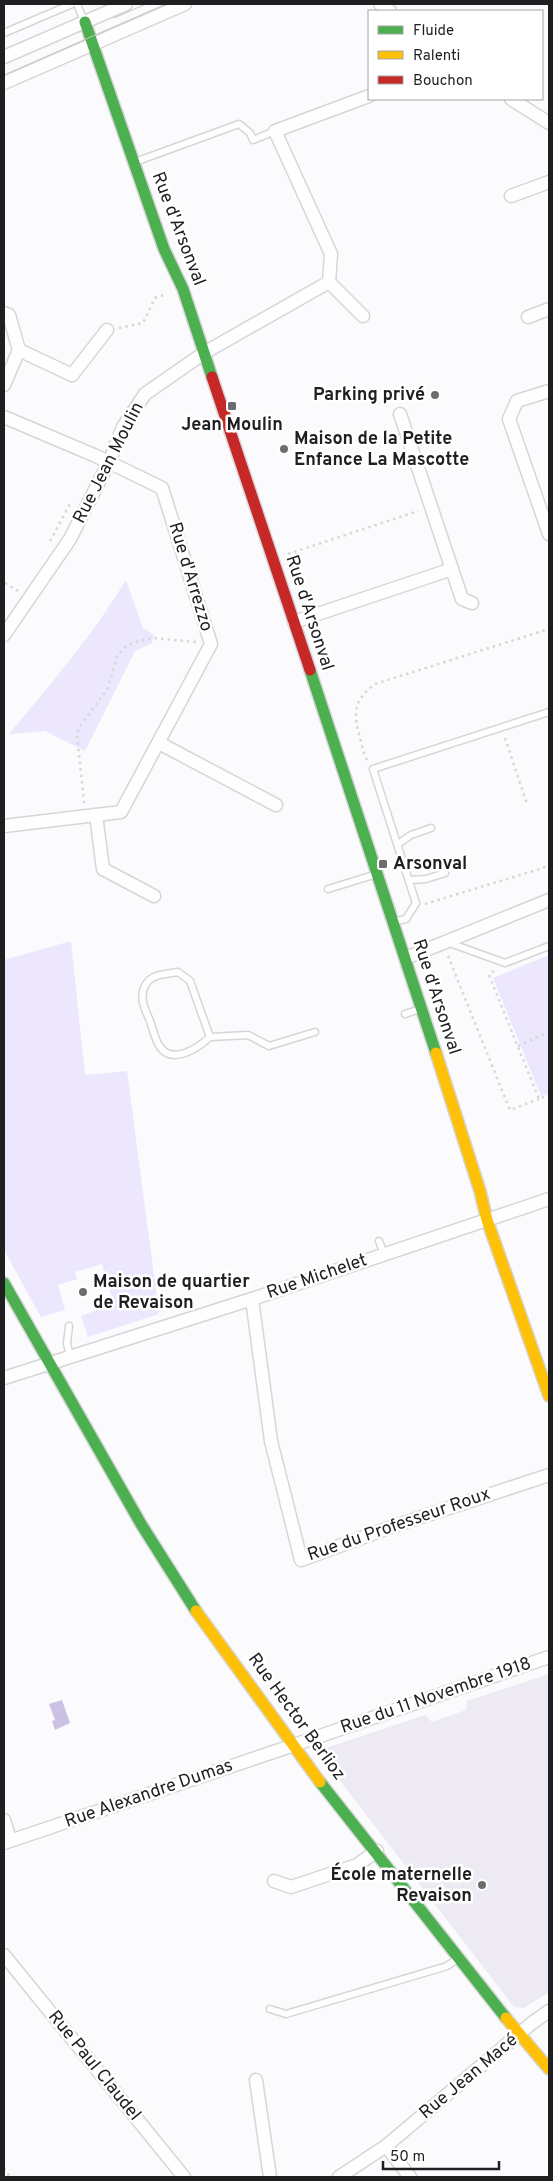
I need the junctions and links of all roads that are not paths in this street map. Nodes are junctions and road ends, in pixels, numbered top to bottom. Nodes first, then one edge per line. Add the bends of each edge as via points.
1 (72, 4) edge
2 (77, 4) edge
3 (126, 4) edge
4 (185, 4) edge
5 (84, 22) junction
6 (4, 33) edge
7 (94, 44) junction
8 (4, 57) edge
9 (4, 83) edge
10 (368, 96) edge
11 (513, 100) edge
12 (549, 123) edge
13 (276, 131) junction
14 (135, 162) junction
15 (549, 182) edge
16 (511, 196) dead end
17 (328, 282) junction
18 (549, 309) edge
19 (4, 313) edge
20 (363, 316) dead end
21 (528, 317) dead end
22 (107, 330) road end
23 (19, 350) junction
24 (204, 353) junction
25 (4, 385) edge
26 (549, 391) edge
27 (400, 414) dead end
28 (4, 417) edge
29 (109, 462) junction
30 (549, 534) edge
31 (452, 569) junction
32 (472, 603) dead end
33 (294, 622) junction
34 (4, 635) edge
35 (549, 712) edge
36 (159, 743) junction
37 (276, 805) dead end
38 (91, 816) junction
39 (4, 826) edge
40 (431, 828) dead end
41 (398, 844) junction
42 (445, 873) dead end
43 (377, 874) junction
44 (410, 880) junction
45 (328, 889) dead end
46 (154, 896) dead end
47 (549, 900) edge
48 (394, 922) junction
49 (445, 942) junction
50 (549, 946) edge
51 (406, 958) junction
52 (422, 1008) junction
53 (405, 1014) dead end
54 (315, 1032) dead end
55 (210, 1037) junction
56 (549, 1199) edge
57 (486, 1220) junction
58 (379, 1241) dead end
59 (384, 1254) junction
60 (4, 1283) edge
61 (252, 1299) junction
62 (69, 1326) dead end
63 (70, 1357) junction
64 (48, 1364) junction
65 (4, 1378) edge
66 (549, 1396) edge
67 (549, 1475) edge
68 (549, 1657) edge
69 (294, 1746) junction
70 (4, 1820) edge
71 (7, 1842) edge
72 (377, 1851) junction
73 (274, 1881) dead end
74 (4, 1955) edge
75 (459, 1958) junction
76 (270, 2009) dead end
77 (549, 2011) edge
78 (520, 2034) junction
79 (549, 2069) edge
80 (256, 2080) dead end
81 (386, 2146) junction
82 (184, 2177) edge
83 (270, 2177) edge
84 (339, 2177) edge
85 (410, 2177) edge

1 - 6 lane
2 - 5 lane
3 - 5 street
4 - 7 street
5 - 7 street, Rue d'Arsonval
5 - 8 street
7 - 9 street
7 - 14 street, Rue d'Arsonval
10 - 13 street
11 - 12 street
13 - 14 lane via 253,140 239,124
13 - 17 street via 331,254
14 - 24 street, Rue d'Arsonval
15 - 16 street
17 - 20 street
17 - 24 street, Rue Jean Moulin
18 - 21 street
19 - 23 street via 9,315
22 - 23 street via 72,375
23 - 25 street
24 - 29 street, Rue Jean Moulin via 144,394 123,427
24 - 33 street, Rue d'Arsonval
26 - 30 street via 517,401 509,418
27 - 31 street
28 - 29 street, Rue d'Arrezzo
29 - 34 street, Rue Jean Moulin via 70,539
29 - 36 street, Rue d'Arrezzo via 162,488 211,644
31 - 32 street via 462,599
31 - 33 street
33 - 43 street, Rue d'Arsonval
35 - 41 lane via 373,769
36 - 37 street
36 - 38 street, Rue d'Arrezzo via 121,812
38 - 39 street, Rue d'Arrezzo
38 - 46 street via 103,869
40 - 41 lane
41 - 44 lane
42 - 44 lane
43 - 45 lane
43 - 48 street, Rue d'Arsonval
44 - 48 lane via 416,903 406,919
47 - 49 street
48 - 51 street, Rue d'Arsonval
49 - 50 lane via 506,963
49 - 51 street
51 - 52 street, Rue d'Arsonval
52 - 53 lane
52 - 57 street, Rue d'Arsonval via 480,1191
54 - 55 lane via 269,1046 248,1035
55 - 55 lane via 190,981 178,972 160,974 146,984 141,998 158,1046 166,1053 177,1055 199,1048
56 - 57 street, Rue Michelet
57 - 59 street, Rue Michelet
57 - 66 street, Rue d'Arsonval
58 - 59 lane
59 - 61 street, Rue Michelet
60 - 64 street, Rue Hector Berlioz
61 - 63 street, Rue Michelet
61 - 67 street, Rue du Professeur Roux via 271,1441 301,1560
62 - 63 lane via 67,1343
63 - 64 street, Rue Michelet
64 - 65 street, Rue Michelet
64 - 69 street, Rue Hector Berlioz via 193,1606
68 - 69 street, Rue du 11 Novembre 1918
69 - 71 street, Rue Alexandre Dumas
69 - 72 street, Rue Hector Berlioz
70 - 71 street
72 - 73 street via 357,1865 291,1887
72 - 75 street, Rue Hector Berlioz
74 - 82 street, Rue Paul Claudel
75 - 76 lane via 447,1966 286,2014
75 - 78 street, Rue Hector Berlioz
77 - 78 street, Rue Jean Macé
78 - 79 street, Rue Hector Berlioz
78 - 81 street, Rue Jean Macé
80 - 83 street
81 - 84 street, Rue Jean Macé
81 - 85 street

